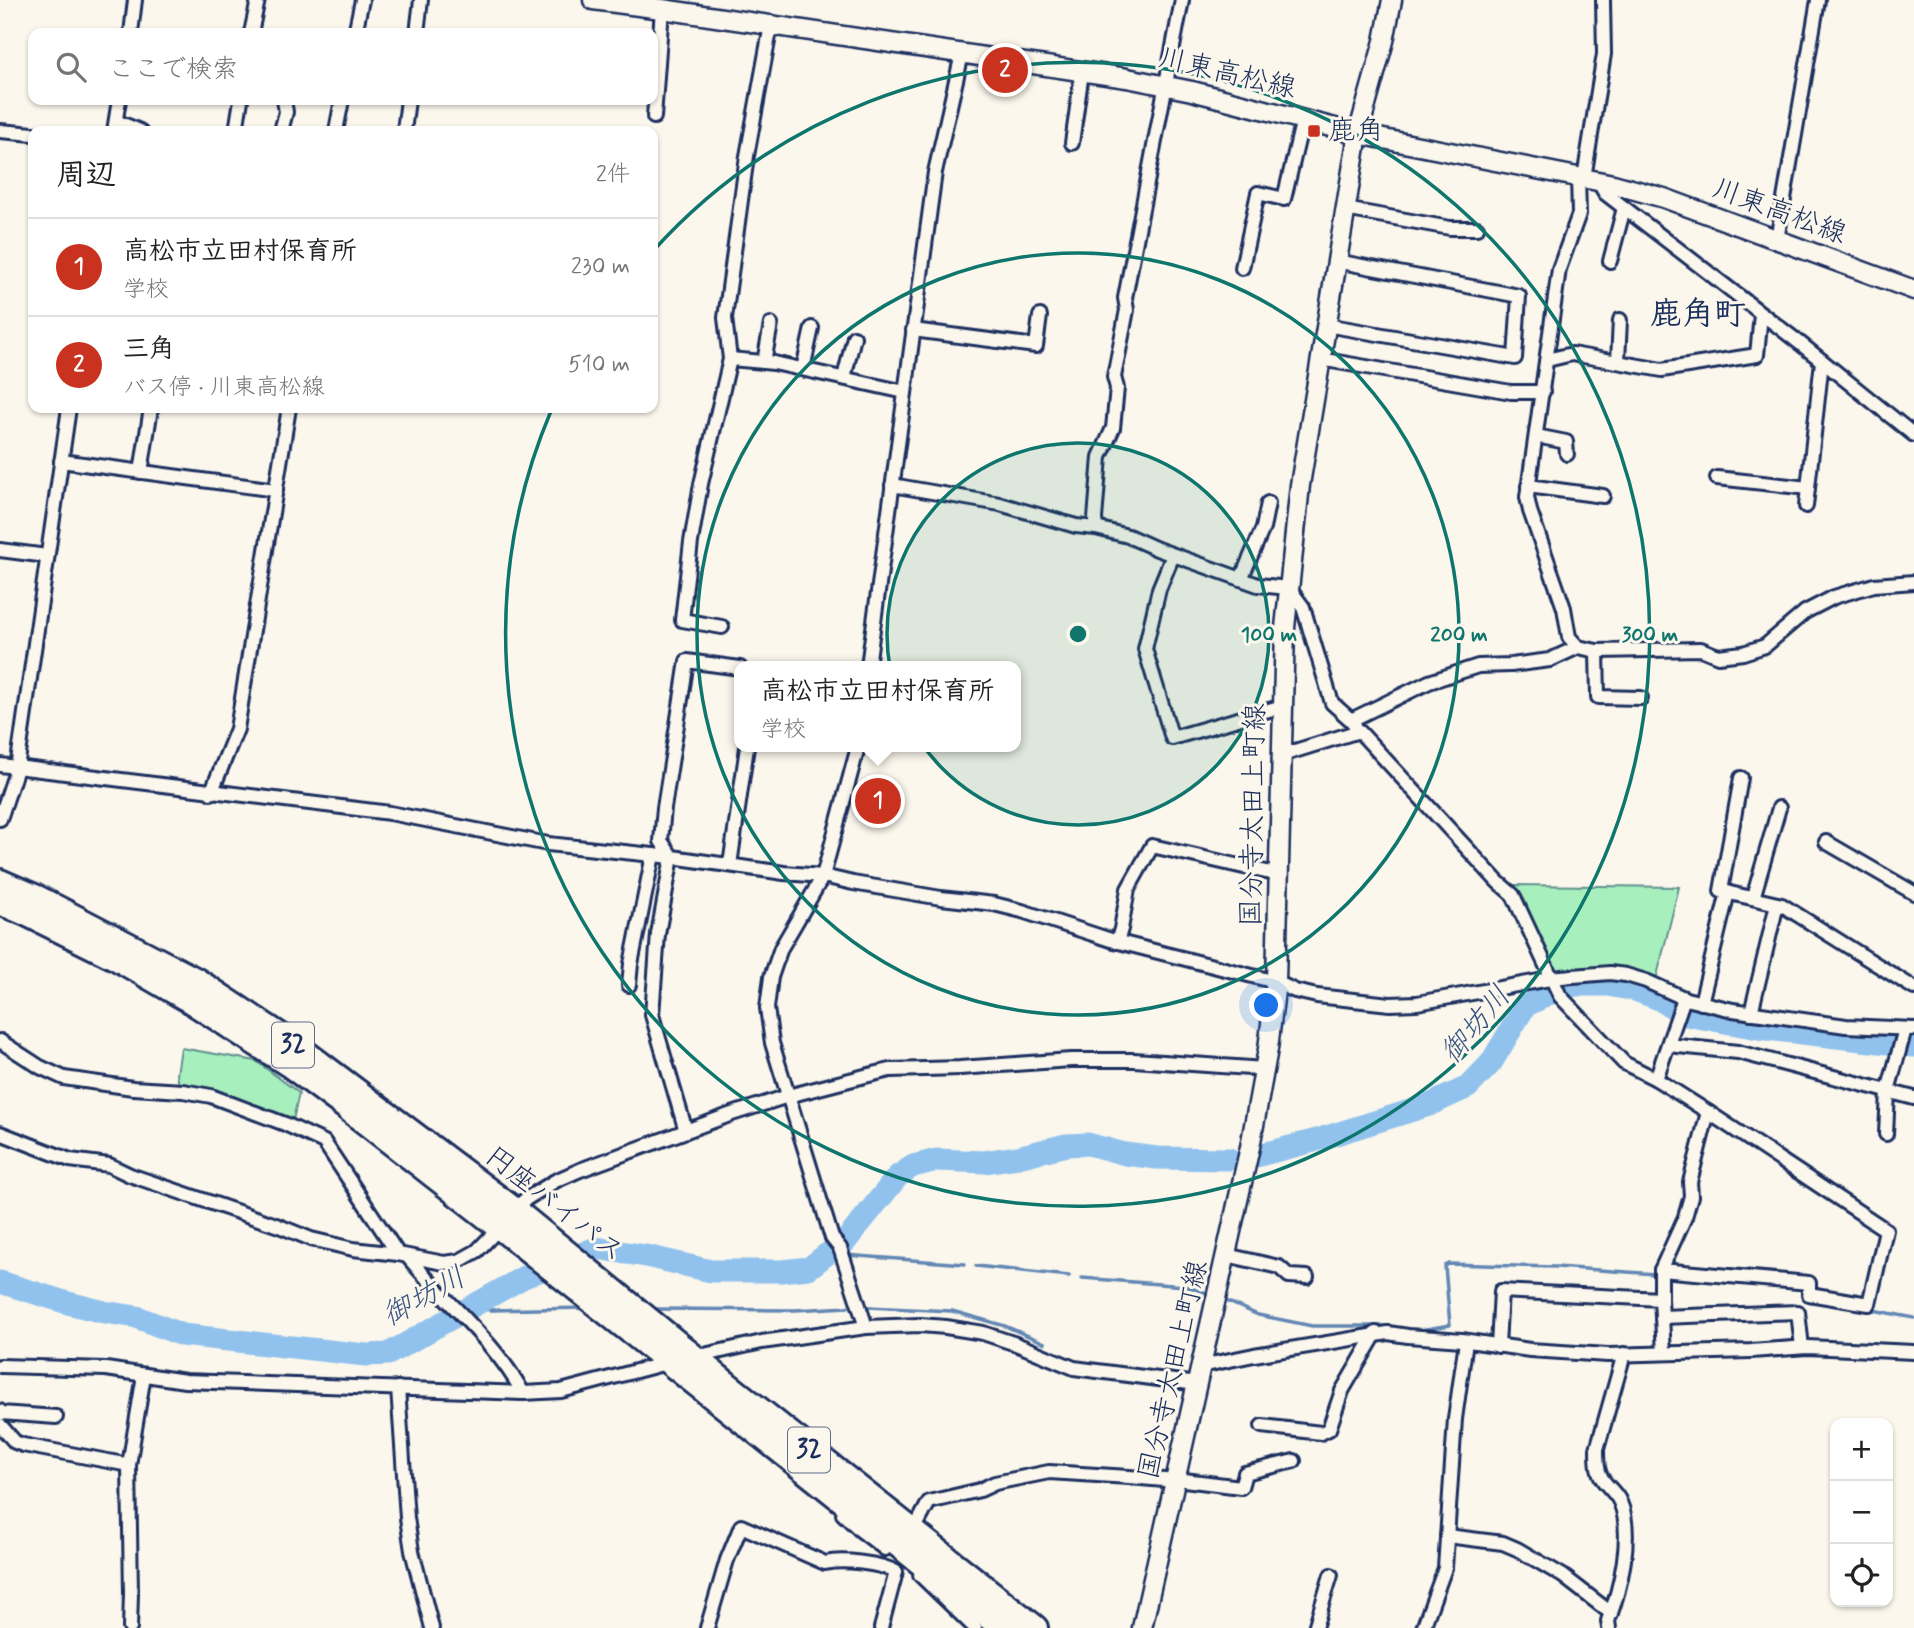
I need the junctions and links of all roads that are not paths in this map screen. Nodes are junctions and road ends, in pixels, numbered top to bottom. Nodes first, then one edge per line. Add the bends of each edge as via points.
1 (135, 0) edge
2 (258, 0) edge
3 (362, 0) edge
4 (421, 0) edge
5 (593, 0) edge
6 (1182, 0) edge
7 (1392, 0) edge
8 (1603, 0) edge
9 (1818, 0) edge
10 (662, 9) junction
11 (771, 25) junction
12 (132, 28) edge
13 (252, 28) edge
14 (356, 28) edge
15 (418, 28) edge
16 (962, 54) junction
17 (658, 63) edge
18 (1082, 72) junction
19 (1167, 86) junction
20 (118, 105) edge
21 (240, 105) edge
22 (285, 105) edge
23 (341, 105) edge
24 (407, 105) edge
25 (655, 105) edge
26 (654, 117) dead end
27 (1303, 119) junction
28 (115, 126) edge
29 (237, 126) edge
30 (282, 126) edge
31 (337, 126) edge
32 (405, 126) edge
33 (0, 131) edge
34 (28, 134) edge
35 (1358, 134) junction
36 (1072, 143) dead end
37 (1587, 179) junction
38 (1624, 208) junction
39 (1345, 209) junction
40 (1477, 228) dead end
41 (1777, 240) junction
42 (1336, 261) junction
43 (1610, 261) dead end
44 (1242, 268) dead end
45 (1914, 290) edge
46 (1762, 314) junction
47 (1040, 316) dead end
48 (1620, 320) dead end
49 (771, 324) dead end
50 (1326, 325) junction
51 (813, 328) dead end
52 (913, 330) junction
53 (854, 337) dead end
54 (730, 359) junction
55 (1320, 359) junction
56 (1547, 360) junction
57 (1618, 361) junction
58 (1822, 361) junction
59 (764, 362) junction
60 (803, 369) junction
61 (844, 378) junction
62 (905, 392) junction
63 (1542, 392) junction
64 (68, 413) edge
65 (150, 413) edge
66 (288, 413) edge
67 (1914, 435) edge
68 (1536, 436) junction
69 (1567, 454) dead end
70 (61, 461) junction
71 (141, 472) junction
72 (1717, 478) dead end
73 (892, 485) junction
74 (1528, 486) junction
75 (1808, 488) junction
76 (276, 490) junction
77 (1603, 496) dead end
78 (1268, 503) dead end
79 (1806, 506) dead end
80 (1096, 528) junction
81 (0, 550) edge
82 (1173, 555) junction
83 (47, 556) junction
84 (1241, 579) junction
85 (1914, 582) edge
86 (1289, 587) junction
87 (722, 627) dead end
88 (1578, 647) junction
89 (1597, 651) junction
90 (869, 661) edge
91 (734, 667) edge
92 (1641, 698) dead end
93 (1283, 706) junction
94 (1351, 720) junction
95 (1359, 731) junction
96 (746, 752) edge
97 (857, 752) edge
98 (1282, 755) junction
99 (0, 765) edge
100 (17, 768) junction
101 (1741, 778) dead end
102 (211, 793) junction
103 (1779, 808) dead end
104 (0, 819) edge
105 (1826, 842) dead end
106 (653, 855) junction
107 (672, 857) junction
108 (730, 865) junction
109 (823, 876) junction
110 (1279, 876) junction
111 (0, 882) edge
112 (1728, 892) junction
113 (1914, 893) edge
114 (1753, 898) junction
115 (0, 902) edge
116 (1777, 904) junction
117 (1117, 942) junction
118 (1276, 982) junction
119 (629, 985) dead end
120 (1556, 987) junction
121 (1914, 988) edge
122 (1701, 1003) junction
123 (1680, 1008) junction
124 (1751, 1013) junction
125 (1905, 1037) edge
126 (0, 1041) edge
127 (1668, 1045) junction
128 (1265, 1069) junction
129 (1656, 1079) junction
130 (1888, 1091) junction
131 (788, 1096) junction
132 (1914, 1098) edge
133 (1708, 1112) junction
134 (686, 1131) junction
135 (0, 1133) edge
136 (1886, 1134) dead end
137 (507, 1219) junction
138 (1226, 1255) junction
139 (403, 1256) junction
140 (1661, 1270) junction
141 (1307, 1277) dead end
142 (1661, 1299) junction
143 (1662, 1317) junction
144 (866, 1327) junction
145 (1376, 1333) junction
146 (1466, 1341) junction
147 (1498, 1346) junction
148 (1802, 1347) junction
149 (1914, 1352) edge
150 (1664, 1353) junction
151 (1624, 1354) junction
152 (694, 1357) junction
153 (662, 1364) junction
154 (0, 1366) edge
155 (1201, 1366) junction
156 (144, 1375) junction
157 (1197, 1384) junction
158 (398, 1388) junction
159 (523, 1393) junction
160 (0, 1411) edge
161 (56, 1417) dead end
162 (0, 1425) edge
163 (1262, 1426) dead end
164 (1294, 1461) dead end
165 (129, 1465) junction
166 (1176, 1480) junction
167 (914, 1532) junction
168 (1447, 1536) junction
169 (1331, 1575) dead end
170 (1611, 1613) junction
171 (130, 1628) edge
172 (432, 1628) edge
173 (707, 1628) edge
174 (881, 1628) edge
175 (975, 1628) edge
176 (1003, 1628) edge
177 (1035, 1628) edge
178 (1142, 1628) edge
179 (1315, 1628) edge
180 (1423, 1628) edge
181 (1609, 1628) edge

1 - 12 street
2 - 13 street
3 - 14 street
4 - 15 street
5 - 10 main road, 川東高松線
6 - 19 street
7 - 35 main road, 国分寺太田上町線
8 - 37 street via 1604,54
9 - 41 street
10 - 11 main road, 川東高松線
10 - 17 street
11 - 16 main road, 川東高松線
11 - 54 street via 725,318
16 - 18 main road, 川東高松線
16 - 52 street via 935,172
18 - 19 main road, 川東高松線
18 - 36 street
19 - 27 main road, 川東高松線
19 - 80 street via 1125,298 1127,310 1114,377 1113,428 1100,457
20 - 28 street
21 - 29 street
22 - 30 street
23 - 31 street
24 - 32 street
25 - 26 street
27 - 35 main road, 川東高松線
27 - 44 street via 1284,199 1258,193
33 - 34 street
35 - 37 main road, 川東高松線
35 - 39 main road, 国分寺太田上町線
37 - 38 street
37 - 41 main road, 川東高松線 via 1664,198
37 - 56 street via 1559,269
38 - 43 street
38 - 46 street
39 - 40 street via 1450,228
39 - 42 main road, 国分寺太田上町線
41 - 45 main road, 川東高松線
42 - 50 main road, 国分寺太田上町線
42 - 50 street via 1519,296 1515,358
46 - 57 street via 1757,355 1662,370
46 - 58 street
47 - 52 street via 1036,346
48 - 57 street
49 - 59 street
50 - 55 main road, 国分寺太田上町線
51 - 60 street
52 - 62 street
53 - 61 street
54 - 59 street
54 - 87 street via 701,484 682,620
55 - 63 street via 1511,391
55 - 86 main road, 国分寺太田上町線
56 - 57 street via 1573,354
56 - 63 street
58 - 67 street
58 - 75 street
59 - 60 street
60 - 61 street
61 - 62 street
62 - 73 street
63 - 68 street
64 - 70 street
65 - 71 street
66 - 76 street
68 - 69 street via 1566,442
68 - 74 street
70 - 71 street
70 - 83 street
71 - 76 street
72 - 75 street
73 - 80 street via 1000,504
73 - 90 street
74 - 77 street
74 - 88 street via 1530,511 1564,608 1569,637
75 - 79 street
76 - 102 street via 237,729
78 - 84 street via 1263,528
80 - 82 street
81 - 83 street
82 - 84 street
82 - 93 street via 1159,589 1145,649 1172,737
83 - 100 street
84 - 86 street
85 - 89 street via 1874,585 1834,597 1805,612 1765,646 1743,653
86 - 93 main road, 国分寺太田上町線
86 - 94 street via 1303,607 1332,703
88 - 89 street
88 - 94 street via 1549,660 1478,666 1429,682
89 - 92 street via 1598,697
91 - 107 street via 687,661 661,841
93 - 98 main road, 国分寺太田上町線
94 - 95 street
95 - 98 street
95 - 120 street via 1513,895
96 - 108 street
97 - 109 street
98 - 110 main road, 国分寺太田上町線
99 - 100 street
100 - 102 street
100 - 104 street
101 - 112 street via 1721,891
102 - 106 street via 390,813 548,844
103 - 114 street
105 - 113 street
106 - 107 street
106 - 119 street
107 - 108 street
107 - 134 street via 658,934 652,1015
108 - 109 street
109 - 117 street via 995,904
109 - 131 street via 781,948 771,977 772,1043
110 - 117 street via 1152,846 1128,889
110 - 118 main road, 国分寺太田上町線
111 - 137 highway, 円座バイパス / 32 via 197,981 300,1049
112 - 114 street
112 - 122 street
114 - 116 street
115 - 137 highway, 円座バイパス / 32 via 117,958 188,999
116 - 121 street
116 - 124 street
117 - 118 street
118 - 120 street via 1317,996 1394,1004
118 - 128 main road, 国分寺太田上町線
120 - 123 street via 1588,974 1626,975 1646,981
120 - 129 street via 1624,1063
122 - 123 street
122 - 124 street
123 - 127 street
124 - 125 street
125 - 130 street
126 - 139 street via 64,1078 211,1097 312,1135 330,1149
127 - 129 street
127 - 130 street via 1738,1052
128 - 131 street via 1071,1059 890,1070
128 - 138 main road, 国分寺太田上町線
129 - 133 street
130 - 132 street
130 - 136 street
131 - 134 street
131 - 144 street via 832,1238
133 - 140 street via 1685,1217
133 - 140 street via 1886,1230 1869,1304 1809,1294 1810,1283
134 - 137 street via 567,1175
135 - 139 street via 69,1160 109,1165 311,1239
137 - 139 street via 477,1251 458,1262 444,1264
137 - 152 highway, 円座バイパス / 32 via 562,1248
137 - 153 highway, 円座バイパス / 32 via 540,1261
138 - 141 street via 1279,1267 1289,1276
138 - 155 main road, 国分寺太田上町線
139 - 159 street via 459,1311
140 - 142 street
142 - 143 street
142 - 147 street via 1501,1291
143 - 148 street via 1798,1312
143 - 150 street
144 - 152 street
144 - 157 street via 920,1325 983,1333 1074,1368
145 - 146 street
145 - 155 street
145 - 163 street via 1342,1391 1329,1429 1321,1433
146 - 147 street
146 - 168 street
147 - 151 street
148 - 149 street
148 - 150 street
150 - 151 street
151 - 170 street via 1597,1449 1601,1479 1622,1506 1625,1530 1621,1576
152 - 153 street
152 - 167 highway, 円座バイパス / 32
153 - 159 street via 561,1391
153 - 175 street via 919,1574
153 - 176 highway, 円座バイパス / 32
154 - 156 street via 106,1369
155 - 157 main road, 国分寺太田上町線
156 - 158 street via 185,1381
156 - 165 street
157 - 166 main road, 国分寺太田上町線
158 - 159 street
158 - 172 street via 407,1518
160 - 161 street
162 - 165 street via 23,1445
164 - 166 street via 1245,1473 1241,1487
165 - 171 street
166 - 167 street via 1049,1472 929,1502
166 - 178 main road, 国分寺太田上町線
167 - 177 highway, 円座バイパス / 32
168 - 170 street via 1517,1549 1563,1576
168 - 180 street via 1445,1568
169 - 179 street
170 - 181 street
173 - 174 street via 741,1526 825,1563 836,1560 896,1572

